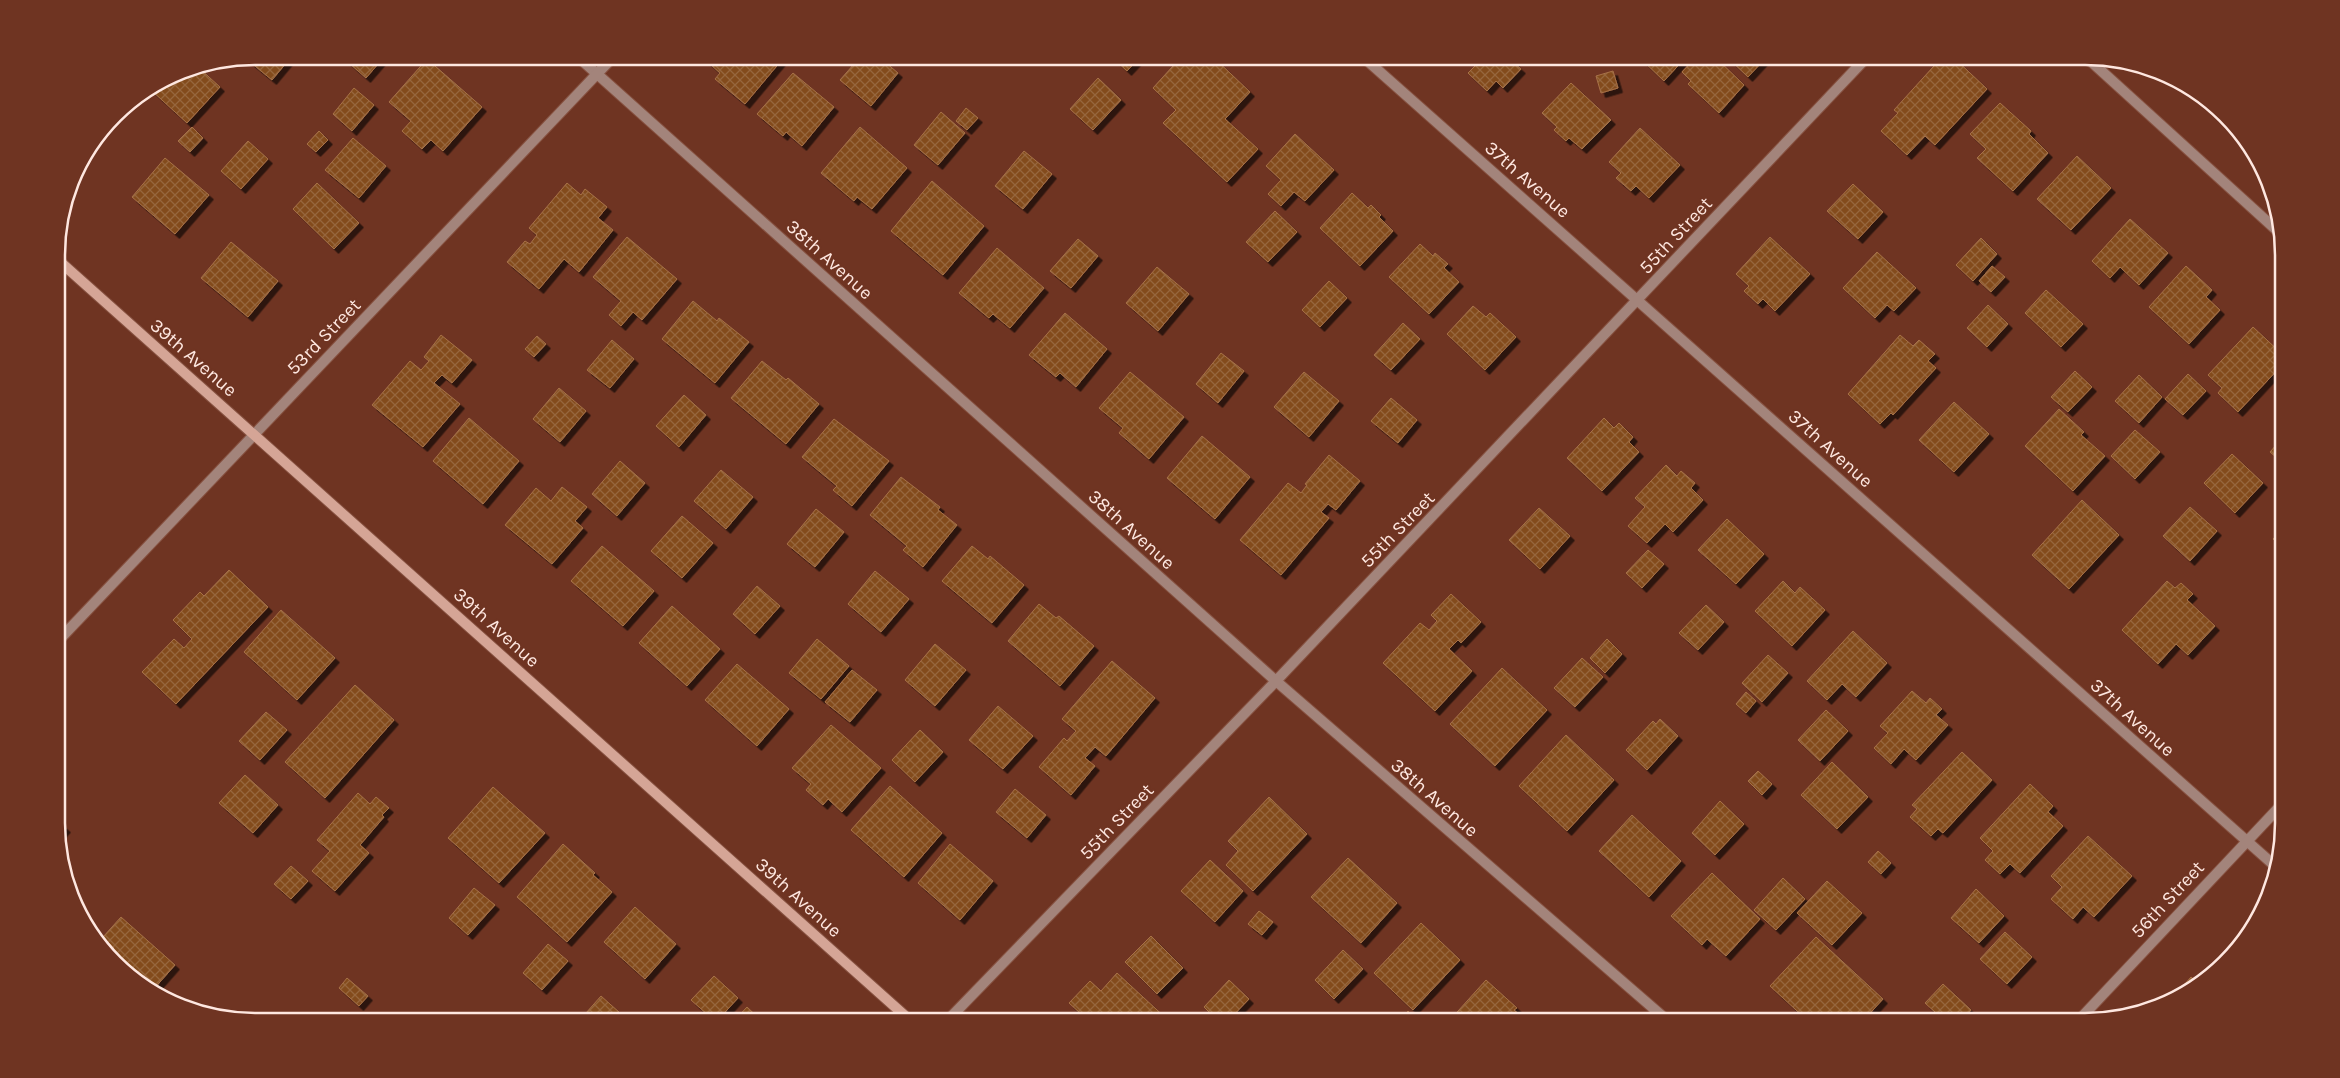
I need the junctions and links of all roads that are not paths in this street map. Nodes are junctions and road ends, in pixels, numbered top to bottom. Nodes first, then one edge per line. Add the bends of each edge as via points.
1 (587, 65) edge
2 (606, 65) edge
3 (1372, 65) edge
4 (1860, 65) edge
5 (2096, 65) edge
6 (597, 74) junction
7 (2272, 226) edge
8 (65, 267) edge
9 (1638, 300) junction
10 (254, 434) junction
11 (65, 634) edge
12 (1276, 682) junction
13 (2275, 811) edge
14 (2246, 840) junction
15 (2271, 862) edge
16 (902, 1013) edge
17 (955, 1013) edge
18 (1659, 1013) edge
19 (2085, 1013) edge

1 - 6 street, 38th Avenue
2 - 6 street, 53rd Street
3 - 9 street, 37th Avenue
4 - 9 street, 55th Street
5 - 7 street
6 - 10 street, 53rd Street
6 - 12 street, 38th Avenue
8 - 10 main road, 39th Avenue
9 - 12 street, 55th Street
9 - 14 street, 37th Avenue
10 - 11 street, 53rd Street
10 - 16 main road, 39th Avenue
12 - 17 street, 55th Street
12 - 18 street, 38th Avenue
13 - 14 street, 56th Street
14 - 15 street, 37th Avenue
14 - 19 street, 56th Street

